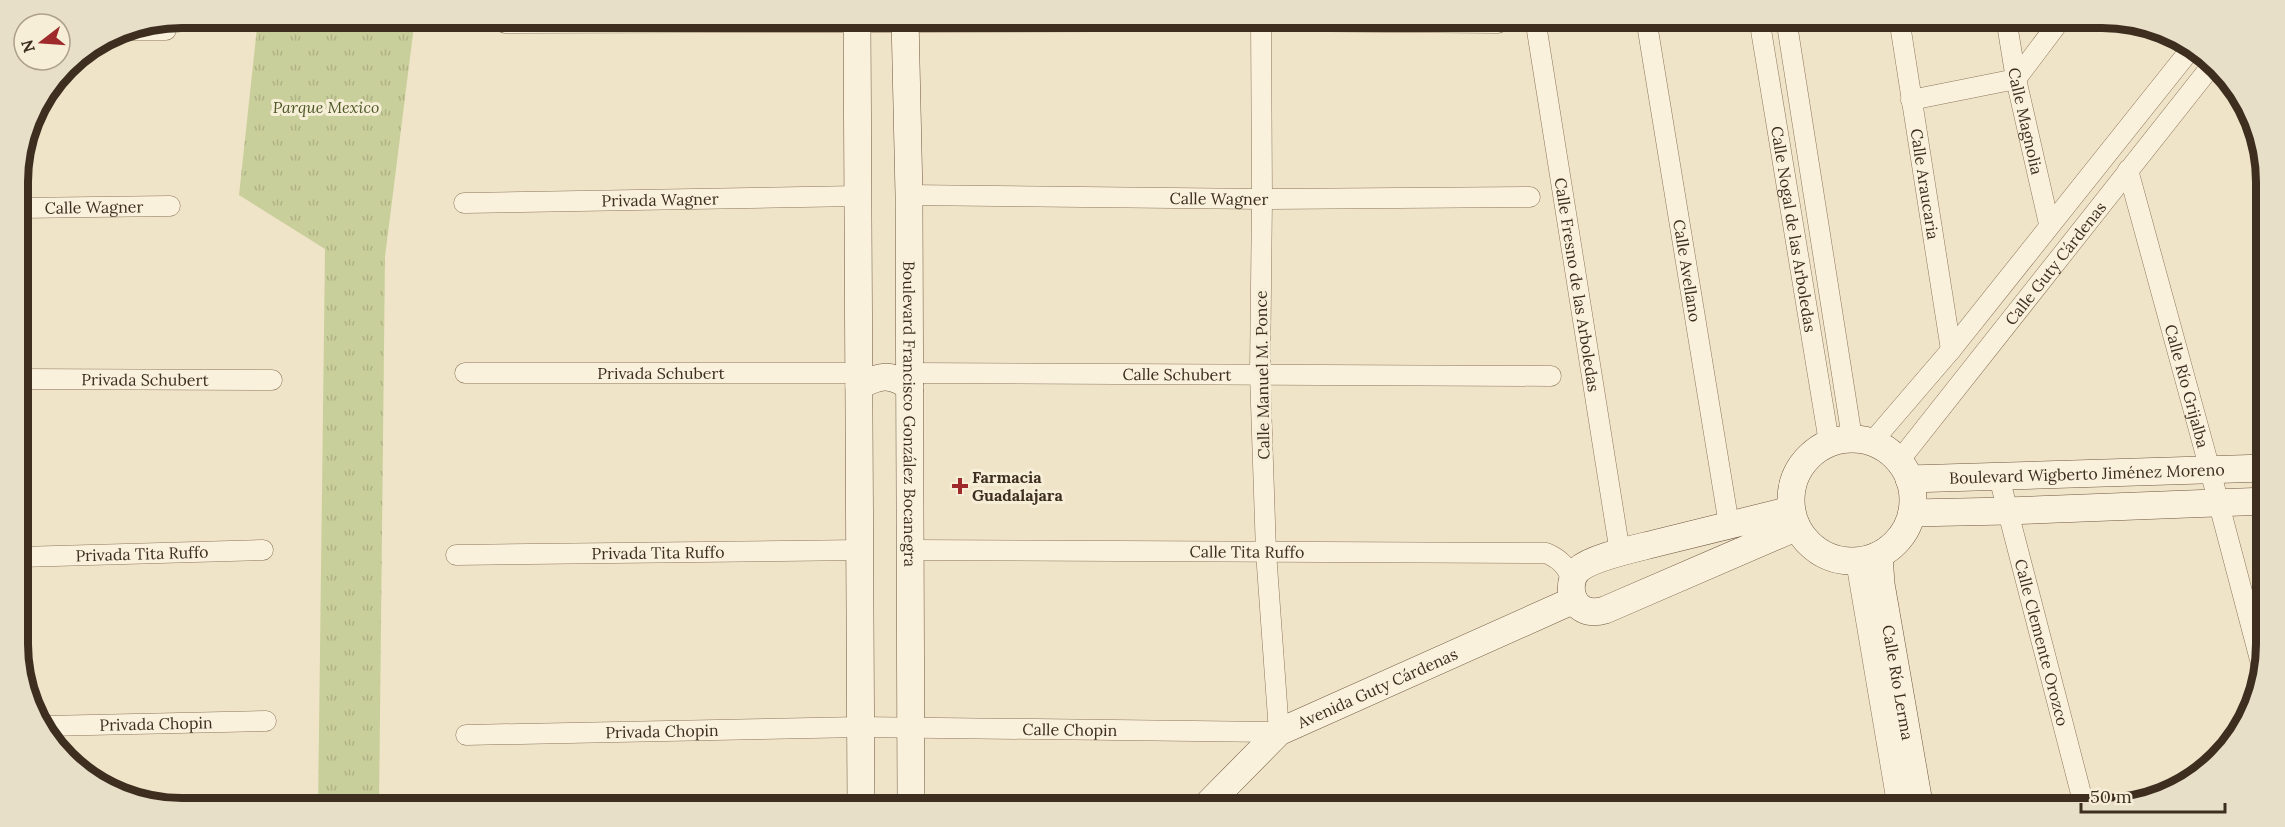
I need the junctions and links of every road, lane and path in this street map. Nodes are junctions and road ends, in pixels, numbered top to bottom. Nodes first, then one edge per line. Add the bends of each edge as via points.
1 (857, 28) edge
2 (905, 28) edge
3 (1261, 28) edge
4 (1537, 28) edge
5 (1648, 28) edge
6 (1761, 28) edge
7 (1788, 28) edge
8 (1900, 28) edge
9 (2008, 28) edge
10 (2054, 28) edge
11 (162, 30) edge
12 (166, 30) dead end
13 (2187, 54) edge
14 (2207, 70) edge
15 (2016, 78) junction
16 (1911, 100) junction
17 (2128, 170) junction
18 (909, 195) junction
19 (856, 196) junction
20 (1530, 197) dead end
21 (1262, 199) junction
22 (464, 203) dead end
23 (170, 206) dead end
24 (29, 208) edge
25 (2049, 224) junction
26 (1951, 350) junction
27 (465, 373) dead end
28 (1260, 374) junction
29 (1551, 376) dead end
30 (29, 379) edge
31 (859, 379) junction
32 (272, 380) dead end
33 (910, 380) junction
34 (1851, 441) junction
35 (2256, 468) edge
36 (1904, 470) junction
37 (2210, 470) junction
38 (1999, 477) junction
39 (2256, 501) edge
40 (2219, 503) junction
41 (2007, 512) junction
42 (1912, 513) junction
43 (1794, 518) junction
44 (1729, 525) junction
45 (262, 550) dead end
46 (860, 550) junction
47 (911, 550) junction
48 (1266, 552) junction
49 (1620, 553) junction
50 (456, 555) dead end
51 (28, 557) edge
52 (1867, 558) junction
53 (1573, 590) junction
54 (2256, 644) edge
55 (266, 721) dead end
56 (52, 726) edge
57 (860, 727) junction
58 (911, 728) junction
59 (1279, 732) junction
60 (466, 735) dead end
61 (861, 798) edge
62 (911, 798) edge
63 (1214, 798) edge
64 (1897, 798) edge
65 (1918, 798) edge
66 (2082, 798) edge

1 - 19 street
2 - 18 street, Boulevard Francisco González Bocanegra
3 - 21 street, Calle Manuel M. Ponce
4 - 49 street, Calle Fresno de las Arboledas
5 - 44 street, Calle Avellano
6 - 34 street, Calle Nogal de las Arboledas
7 - 34 street, Calle Nogal de las Arboledas
8 - 16 street, Calle Araucaria
9 - 15 street, Calle Magnolia
10 - 15 street
11 - 12 street
13 - 25 street, Calle Guty Cárdenas
14 - 17 street, Calle Guty Cárdenas
15 - 16 street
15 - 25 street, Calle Magnolia
16 - 26 street, Calle Araucaria
17 - 36 street, Calle Guty Cárdenas
17 - 37 street, Calle Río Grijalba
18 - 21 street, Calle Wagner
18 - 33 street, Boulevard Francisco González Bocanegra
19 - 22 street, Privada Wagner
19 - 31 street
20 - 21 street, Calle Wagner
21 - 28 street, Calle Manuel M. Ponce
23 - 24 street, Calle Wagner
25 - 26 street, Calle Guty Cárdenas
26 - 34 street, Calle Guty Cárdenas
27 - 31 street, Privada Schubert
28 - 29 street, Calle Schubert
28 - 33 street, Calle Schubert
28 - 48 street, Calle Manuel M. Ponce
30 - 32 street, Privada Schubert
31 - 33 street
31 - 46 street
33 - 47 street, Boulevard Francisco González Bocanegra
34 - 36 street via 1887,449
34 - 43 street via 1814,450 1803,462 1792,485
35 - 37 street, Boulevard Wigberto Jiménez Moreno
36 - 38 street, Boulevard Wigberto Jiménez Moreno
36 - 42 street via 1913,496
37 - 38 street, Boulevard Wigberto Jiménez Moreno
37 - 40 street, Calle Río Grijalba
38 - 41 street, Calle Clemente Orozco
39 - 40 street, Boulevard Wigberto Jiménez Moreno
40 - 41 street, Boulevard Wigberto Jiménez Moreno
40 - 54 street, Calle Río Grijalba
41 - 42 street, Boulevard Wigberto Jiménez Moreno
41 - 66 street, Calle Clemente Orozco
42 - 52 street via 1894,545
43 - 44 street, Avenida Guty Cárdenas
43 - 52 street via 1811,546 1832,558
43 - 53 street via 1605,610 1582,609
44 - 49 street, Avenida Guty Cárdenas
45 - 51 street, Privada Tita Ruffo
46 - 50 street, Privada Tita Ruffo
46 - 57 street
47 - 48 street, Calle Tita Ruffo
47 - 58 street, Boulevard Francisco González Bocanegra
48 - 53 street, Calle Tita Ruffo via 1546,553 1565,564
48 - 59 street, Calle Manuel M. Ponce
49 - 53 street, Avenida Guty Cárdenas via 1579,569
52 - 64 street, Calle Río Lerma
52 - 65 street, Calle Río Lerma via 1881,584
53 - 59 street, Avenida Guty Cárdenas
55 - 56 street, Privada Chopin
57 - 58 street, Calle Chopin
57 - 60 street, Privada Chopin
57 - 61 street
58 - 59 street, Calle Chopin
58 - 62 street, Boulevard Francisco González Bocanegra
59 - 63 street, Avenida Guty Cárdenas

